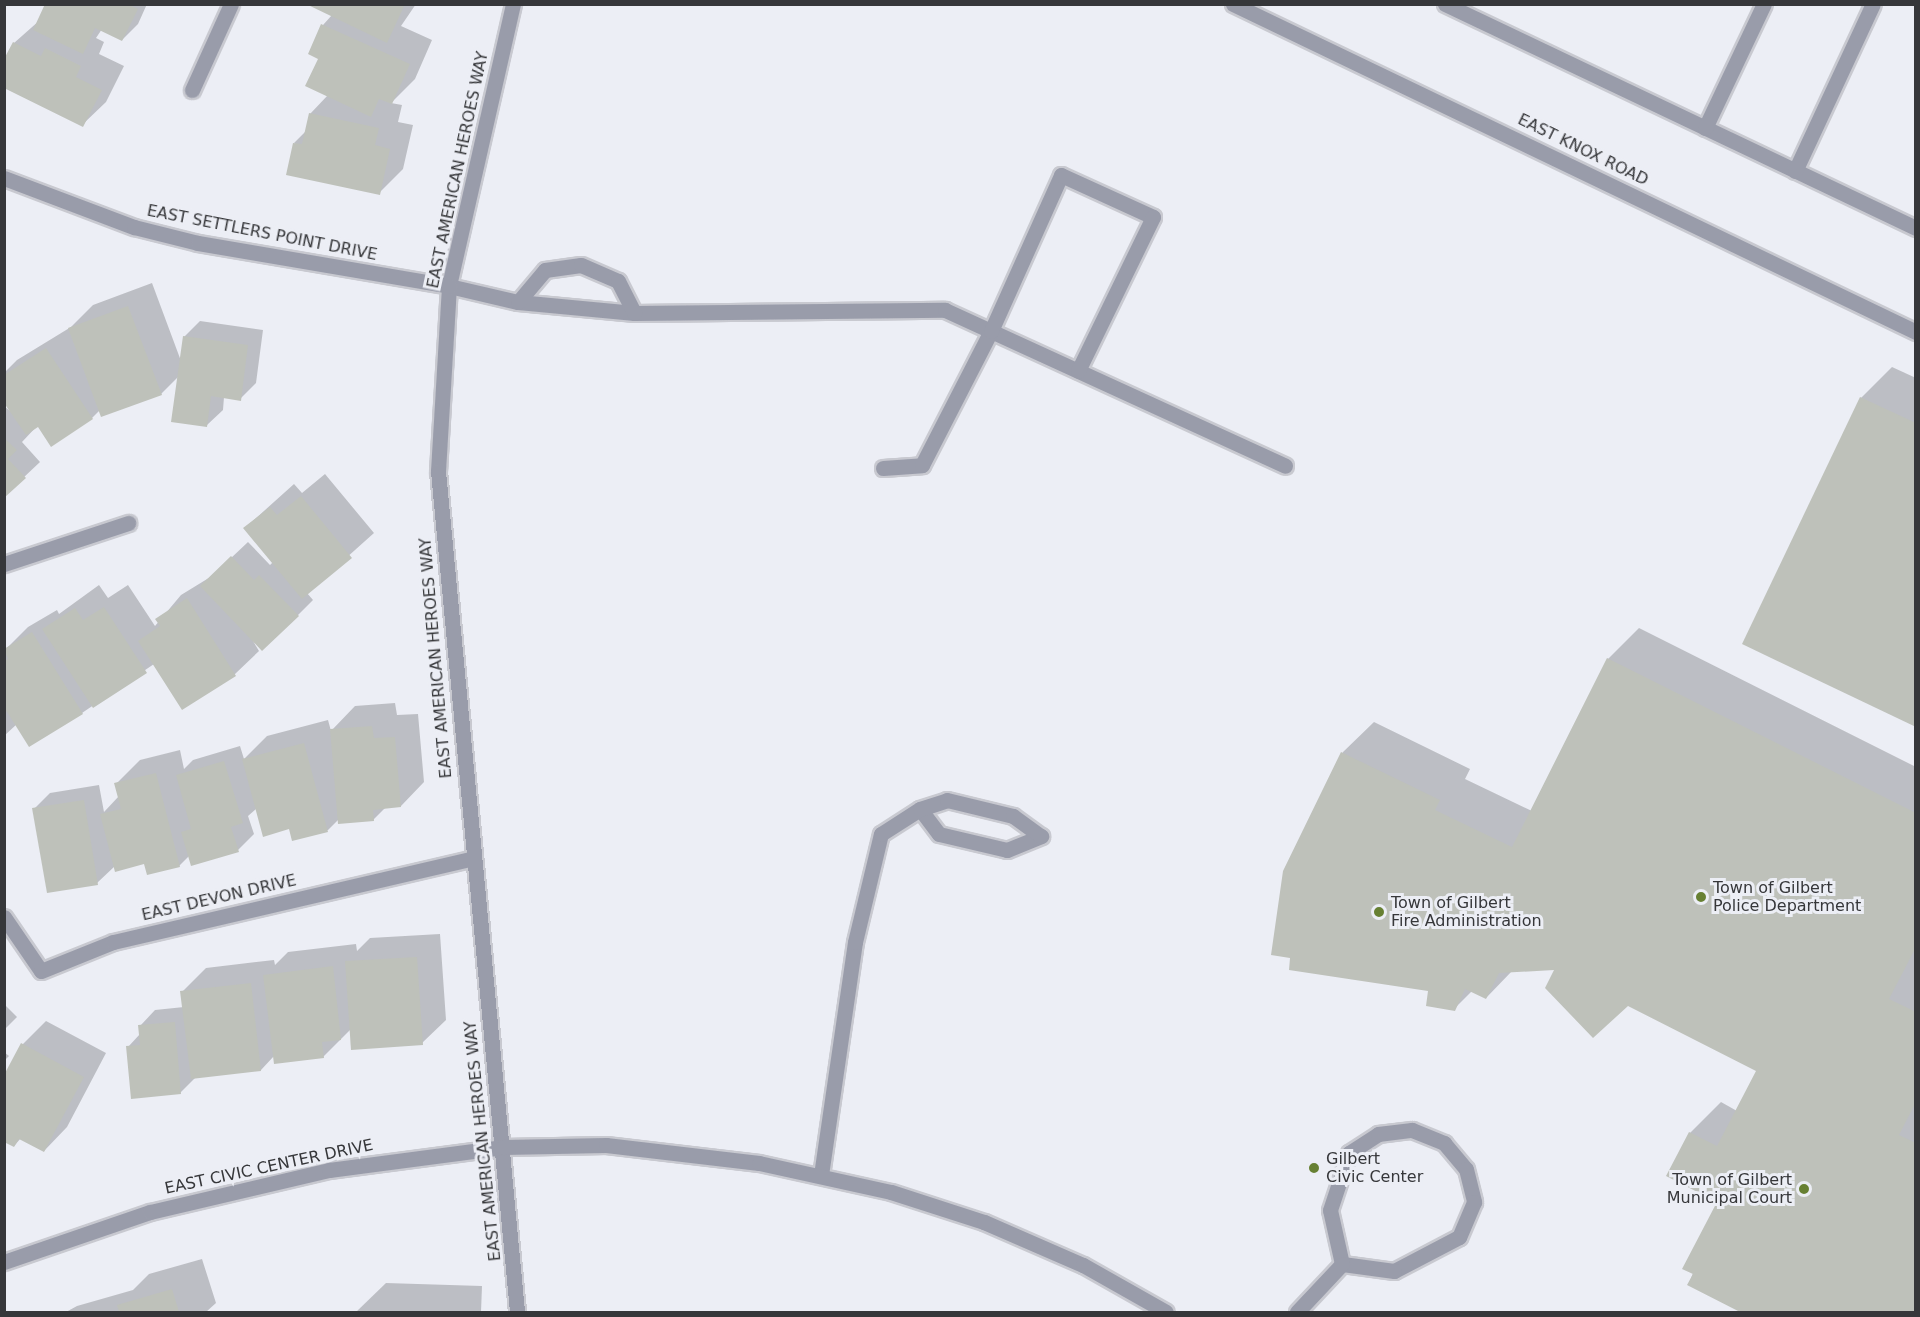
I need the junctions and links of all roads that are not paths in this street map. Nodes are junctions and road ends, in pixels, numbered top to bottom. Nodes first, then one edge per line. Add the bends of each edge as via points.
1 (231, 4) edge
2 (513, 4) edge
3 (1233, 4) edge
4 (1445, 4) edge
5 (1764, 4) edge
6 (1873, 4) edge
7 (192, 90) dead end
8 (1705, 128) junction
9 (1795, 171) junction
10 (4, 178) edge
11 (1916, 228) edge
12 (449, 286) junction
13 (518, 302) junction
14 (634, 313) junction
15 (991, 331) junction
16 (1916, 332) edge
17 (1078, 371) junction
18 (1285, 466) dead end
19 (884, 468) dead end
20 (128, 523) dead end
21 (4, 564) edge
22 (921, 809) junction
23 (473, 858) junction
24 (4, 917) edge
25 (503, 1147) junction
26 (821, 1175) junction
27 (4, 1262) edge
28 (1342, 1264) junction
29 (518, 1312) edge
30 (1166, 1312) edge
31 (1297, 1312) edge

1 - 7 street
2 - 12 street, EAST AMERICAN HEROES WAY
3 - 16 street, EAST KNOX ROAD
4 - 8 street
5 - 8 street
6 - 9 street
8 - 9 street
9 - 11 street
10 - 12 street, EAST SETTLERS POINT DRIVE via 134,227 198,243
12 - 13 street, EAST SETTLERS POINT DRIVE
12 - 23 street, EAST AMERICAN HEROES WAY via 438,471
13 - 14 street, EAST SETTLERS POINT DRIVE
13 - 14 street via 545,270 581,266 618,281
14 - 15 street, EAST SETTLERS POINT DRIVE via 945,310
15 - 17 street, EAST SETTLERS POINT DRIVE
15 - 17 street via 1061,175 1153,217
15 - 19 street via 922,465
17 - 18 street, EAST SETTLERS POINT DRIVE
20 - 21 street
22 - 22 street via 939,834 1006,850 1041,836 1013,816 947,800
22 - 26 street via 881,834 855,942
23 - 24 street, EAST DEVON DRIVE via 112,942 41,971
23 - 25 street, EAST AMERICAN HEROES WAY
25 - 26 street, EAST CIVIC CENTER DRIVE via 606,1144 702,1154
25 - 27 street, EAST CIVIC CENTER DRIVE via 329,1170 190,1200
25 - 29 street, EAST AMERICAN HEROES WAY
26 - 30 street, EAST CIVIC CENTER DRIVE via 984,1222 1083,1265
28 - 28 street via 1394,1271 1459,1237 1474,1202 1466,1169 1444,1143 1412,1130 1389,1132 1378,1134 1349,1153 1330,1210
28 - 31 street

